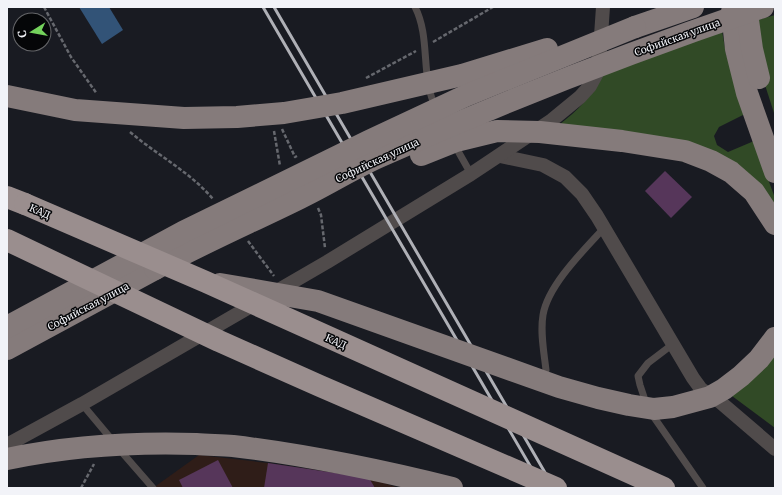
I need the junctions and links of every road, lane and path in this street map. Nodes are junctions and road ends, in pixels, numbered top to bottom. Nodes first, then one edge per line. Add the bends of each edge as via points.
1 (44, 7) edge
2 (415, 7) edge
3 (493, 7) edge
4 (603, 7) edge
5 (692, 7) edge
6 (733, 7) edge
7 (746, 7) edge
8 (763, 7) edge
9 (635, 27) junction
10 (425, 47) junction
11 (363, 80) dead end
12 (7, 96) edge
13 (101, 99) dead end
14 (279, 122) dead end
15 (128, 130) dead end
16 (775, 130) edge
17 (301, 154) dead end
18 (500, 156) junction
19 (775, 172) edge
20 (471, 174) junction
21 (7, 197) edge
22 (297, 199) junction
23 (218, 204) dead end
24 (775, 224) edge
25 (604, 228) junction
26 (247, 239) dead end
27 (7, 240) edge
28 (206, 282) junction
29 (283, 288) junction
30 (7, 328) edge
31 (775, 338) edge
32 (673, 344) junction
33 (7, 349) edge
34 (546, 370) dead end
35 (82, 404) junction
36 (7, 445) edge
37 (775, 449) edge
38 (7, 459) edge
39 (153, 488) edge
40 (452, 488) edge
41 (556, 488) edge
42 (664, 488) edge
43 (703, 488) edge

1 - 13 path via 71,57
2 - 10 lane via 420,17
3 - 10 path
4 - 18 street via 597,73 590,86 580,98 552,120
5 - 9 main road, Софийская улица
6 - 19 main road via 736,49
7 - 16 main road via 762,92
8 - 22 main road, Софийская улица, bridge via 560,81 377,158
9 - 12 main road, bridge via 589,37 462,75 342,103 284,113 184,118 75,110
9 - 30 main road, Софийская улица, bridge via 465,96 369,141 183,232
10 - 11 path
10 - 20 lane via 433,103
14 - 17 path via 295,157
15 - 23 path via 185,173
18 - 20 street
18 - 25 street via 543,164 565,177 582,194
20 - 29 street
21 - 28 highway, КАД, bridge
22 - 24 main road, bridge via 346,186 456,141 497,131 540,132 685,151 711,161 731,172 754,192
22 - 33 main road, Софийская улица, bridge via 199,246
25 - 32 street
25 - 34 lane via 549,296 543,315
26 - 29 path
27 - 41 highway, bridge via 219,341
28 - 31 main road, bridge via 318,301 559,387 654,409 694,402 724,389 759,359
28 - 42 highway, КАД, bridge
29 - 35 street
32 - 37 street via 701,389 719,401
32 - 43 lane via 648,362 638,376 652,417
35 - 36 street
35 - 39 lane
38 - 40 main road, bridge via 93,446 163,443 232,446 338,462

